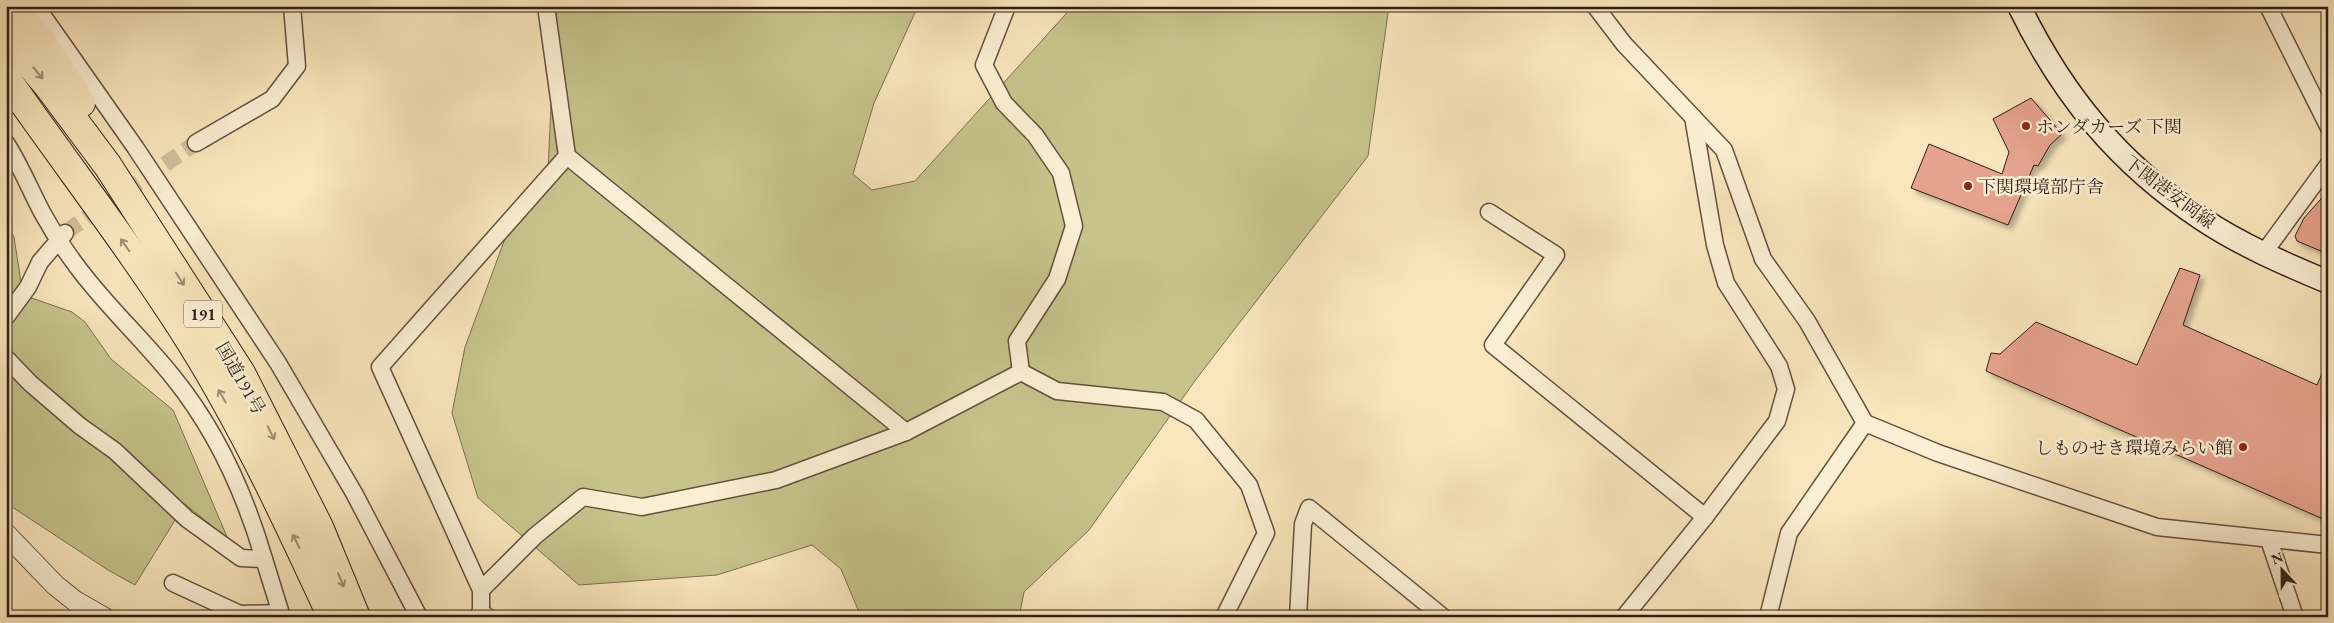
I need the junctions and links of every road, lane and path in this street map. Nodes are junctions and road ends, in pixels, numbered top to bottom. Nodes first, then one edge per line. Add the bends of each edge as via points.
1 (13, 6) edge
2 (36, 6) edge
3 (292, 6) edge
4 (546, 6) edge
5 (1007, 6) edge
6 (1595, 6) edge
7 (2019, 6) edge
8 (2268, 6) edge
9 (6, 36) edge
10 (6, 78) edge
11 (6, 103) edge
12 (1693, 117) junction
13 (2328, 126) edge
14 (6, 143) edge
15 (196, 143) tunnel mouth
16 (567, 156) junction
17 (63, 160) junction
18 (2328, 165) edge
19 (1489, 212) dead end
20 (62, 236) junction
21 (164, 254) junction
22 (2263, 254) junction
23 (2328, 282) edge
24 (6, 317) edge
25 (6, 358) edge
26 (1021, 372) junction
27 (1865, 424) junction
28 (906, 432) junction
29 (1705, 517) junction
30 (6, 534) edge
31 (2269, 540) junction
32 (2328, 545) edge
33 (264, 559) junction
34 (173, 583) dead end
35 (481, 590) junction
36 (281, 615) edge
37 (103, 617) edge
38 (332, 617) edge
39 (356, 617) edge
40 (419, 617) edge
41 (482, 617) edge
42 (1224, 617) edge
43 (1298, 617) edge
44 (1443, 617) edge
45 (1624, 617) edge
46 (1768, 617) edge
47 (2295, 617) edge

1 - 21 highway via 74,91
2 - 40 street via 136,146 278,363 354,493
3 - 15 street via 297,66 272,99
4 - 16 street
5 - 26 street via 984,65 1004,103 1035,136 1061,173 1074,226 1057,279 1017,341
6 - 12 street via 1624,44
7 - 22 main road, 下関港安岡線 via 2053,69 2084,113 2122,156 2203,220
8 - 13 street
9 -> 21 highway, 国道191号 / 191 via 108,166
10 - 17 highway, 国道191号 / 191
11 - 17 highway
12 - 27 street via 1724,150 1763,260 1807,320
12 - 29 street via 1715,245 1726,284 1779,366 1786,389 1777,421
14 - 20 street via 42,212
16 - 28 street
16 - 35 street via 380,367
38 -> 17 highway, 国道191号 / 191 via 263,473 192,345
18 - 22 street
19 - 29 street via 1556,255 1492,345
20 - 24 street via 40,262 28,287
20 - 33 street via 93,286 174,378 203,420 222,451 240,492
21 -> 39 highway, 国道191号 / 191 via 240,373 319,527
22 - 23 main road, 下関港安岡線
25 - 33 street via 80,426 126,461 187,519 241,558
26 - 28 street
26 - 42 street via 1057,391 1163,402 1196,420 1249,485 1266,533
27 - 31 street via 1938,453 2157,527
27 - 46 street via 1789,532
28 - 35 street via 776,480 642,507 583,497 536,536
29 - 45 street
30 - 37 street via 55,585 75,602
31 - 32 street
31 - 47 street
33 - 36 street
34 - 36 street via 240,614
35 - 41 street
43 - 44 street via 1302,524 1310,508

